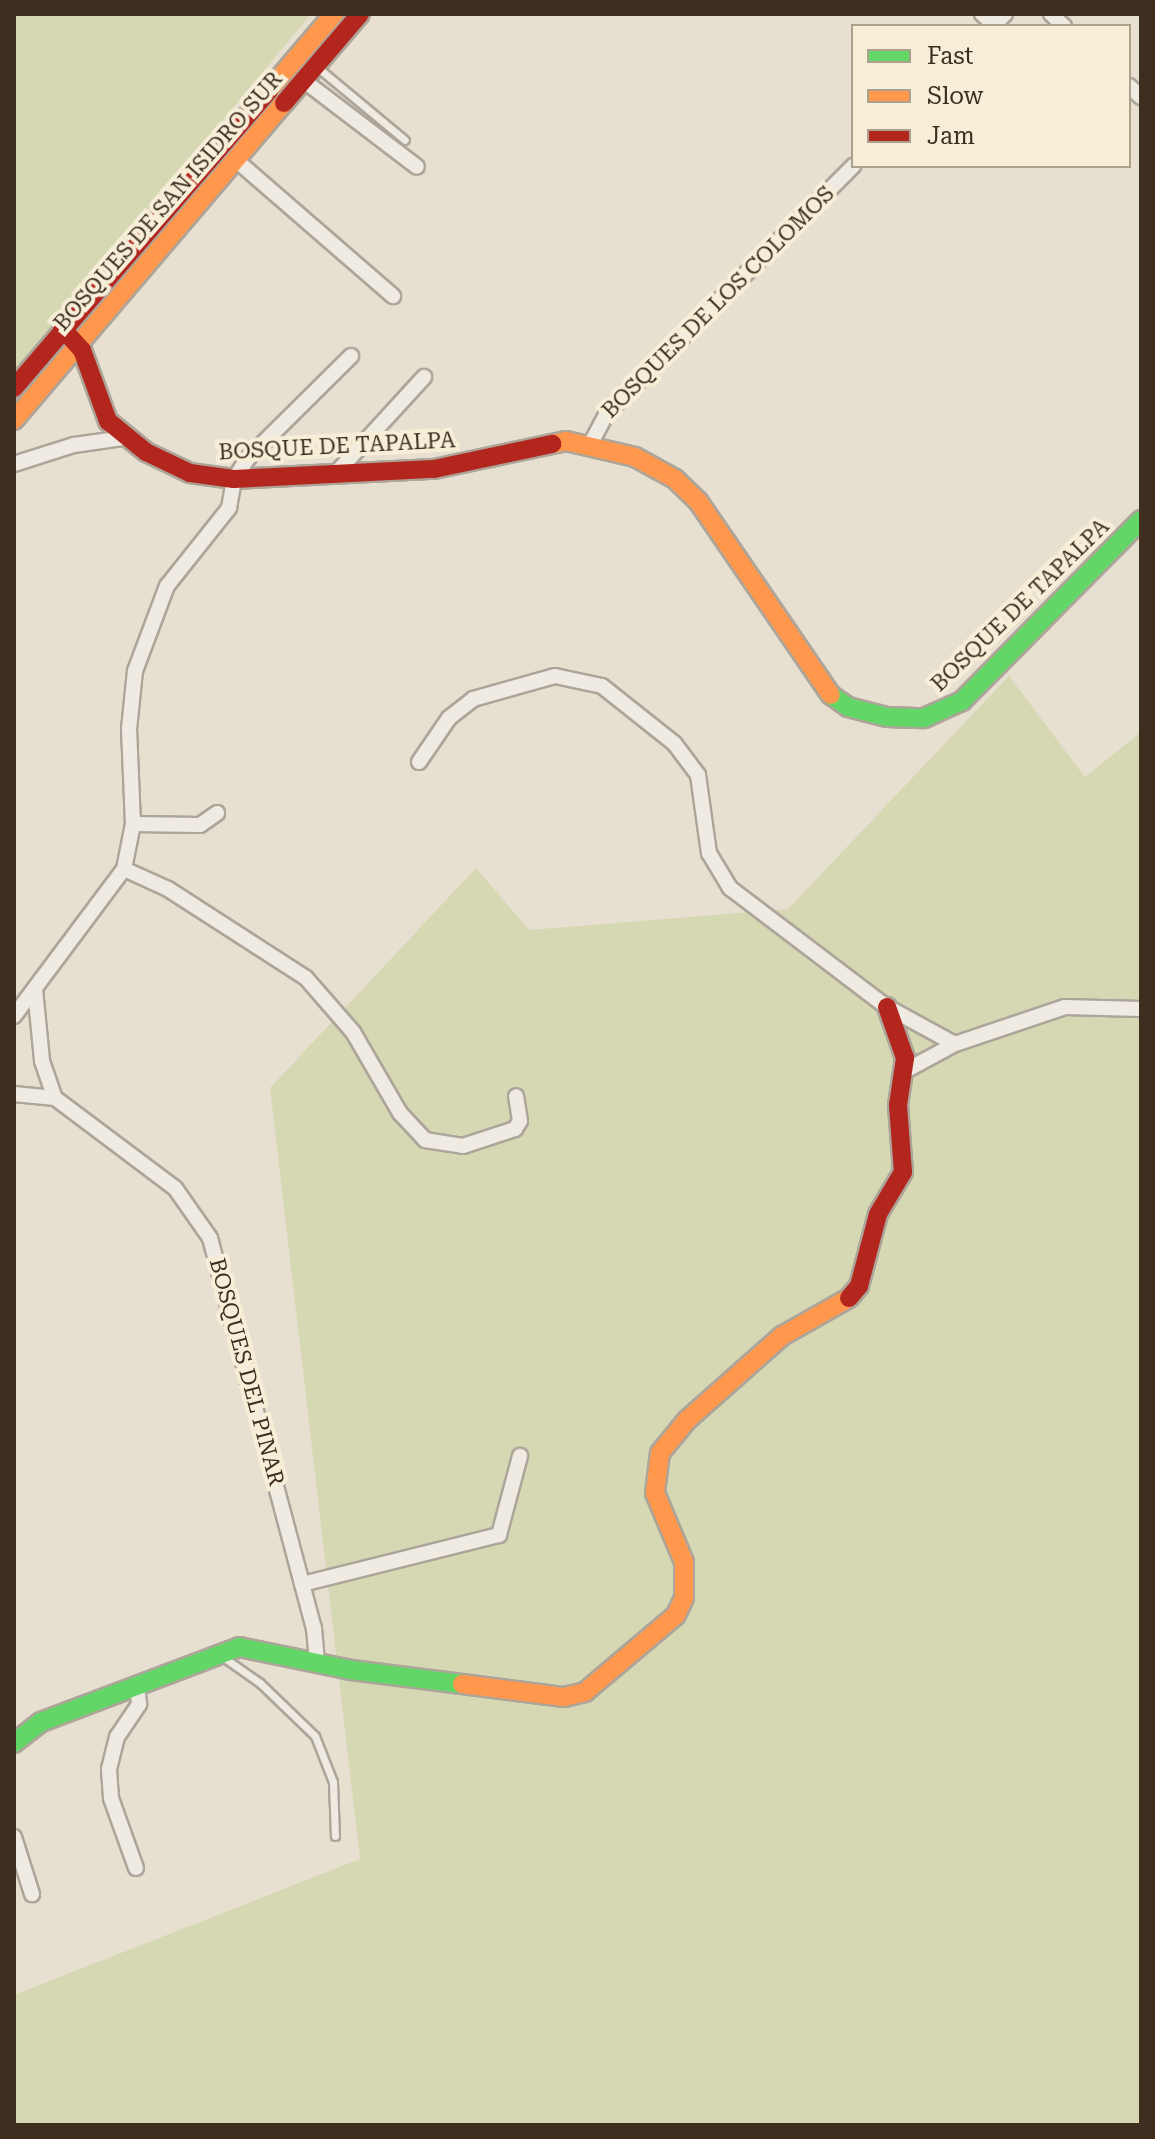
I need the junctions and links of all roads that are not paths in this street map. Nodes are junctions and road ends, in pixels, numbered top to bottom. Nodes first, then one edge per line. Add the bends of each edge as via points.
1 (334, 14) edge
2 (360, 14) edge
3 (300, 54) junction
4 (309, 72) junction
5 (405, 140) dead end
6 (236, 160) junction
7 (417, 167) dead end
8 (851, 168) edge
9 (393, 296) dead end
10 (62, 328) junction
11 (78, 344) junction
12 (351, 356) dead end
13 (424, 377) dead end
14 (14, 388) edge
15 (14, 420) edge
16 (123, 438) junction
17 (591, 443) junction
18 (14, 464) edge
19 (337, 472) junction
20 (234, 479) junction
21 (1141, 520) edge
22 (419, 762) dead end
23 (217, 813) dead end
24 (133, 824) junction
25 (124, 869) junction
26 (35, 989) junction
27 (887, 1007) junction
28 (1141, 1009) edge
29 (14, 1016) edge
30 (955, 1044) junction
31 (905, 1071) junction
32 (14, 1094) edge
33 (516, 1096) dead end
34 (55, 1098) junction
35 (520, 1456) dead end
36 (302, 1584) junction
37 (218, 1653) junction
38 (317, 1665) junction
39 (137, 1684) junction
40 (14, 1743) edge
41 (335, 1836) dead end
42 (14, 1837) edge
43 (136, 1868) dead end
44 (32, 1894) dead end

1 - 3 street, BOSQUES DE SAN ISIDRO SUR
2 - 4 street, BOSQUES DE SAN ISIDRO SUR
3 - 4 lane
3 - 10 street, BOSQUES DE SAN ISIDRO SUR
4 - 5 lane
4 - 6 street, BOSQUES DE SAN ISIDRO SUR
4 - 7 street
6 - 9 street
6 - 11 street, BOSQUES DE SAN ISIDRO SUR
8 - 17 street, BOSQUES DE LOS COLOMOS via 607,413
10 - 11 street
10 - 14 street, BOSQUES DE SAN ISIDRO SUR
11 - 15 street, BOSQUES DE SAN ISIDRO SUR
11 - 16 street via 101,408
12 - 20 street via 248,458
13 - 19 street
16 - 18 street via 74,445
16 - 20 street, BOSQUE DE TAPALPA via 166,465
17 - 19 street, BOSQUE DE TAPALPA via 527,447 434,469
17 - 21 street, BOSQUE DE TAPALPA via 645,462 684,487 708,513 822,688 848,707 887,717 924,718 962,701
19 - 20 street, BOSQUE DE TAPALPA
20 - 24 street via 229,508 167,586 142,646 129,729
22 - 27 street via 449,718 473,699 555,676 602,686 674,743 698,775 709,853 721,877
23 - 24 street via 200,825
24 - 25 street
25 - 26 street
25 - 33 street via 168,889 306,978 353,1032 400,1113 425,1140 463,1146 510,1131 520,1121
26 - 29 street
26 - 34 street via 42,1061
27 - 30 street
27 - 31 street via 903,1045
28 - 30 street via 1065,1007
30 - 31 street
31 - 38 street via 898,1105 903,1172 878,1214 855,1293 782,1336 687,1420 656,1461 657,1503 686,1570 684,1598 676,1615 577,1697
32 - 34 street
34 - 36 street, BOSQUES DEL PINAR via 175,1188 210,1238
35 - 36 street via 499,1535
36 - 38 street, BOSQUES DEL PINAR
37 - 38 street via 250,1648
37 - 39 street
37 - 41 lane via 260,1683 315,1736 333,1782
39 - 40 street via 41,1722
39 - 43 street via 139,1704 112,1746 109,1769 111,1798
42 - 44 street

